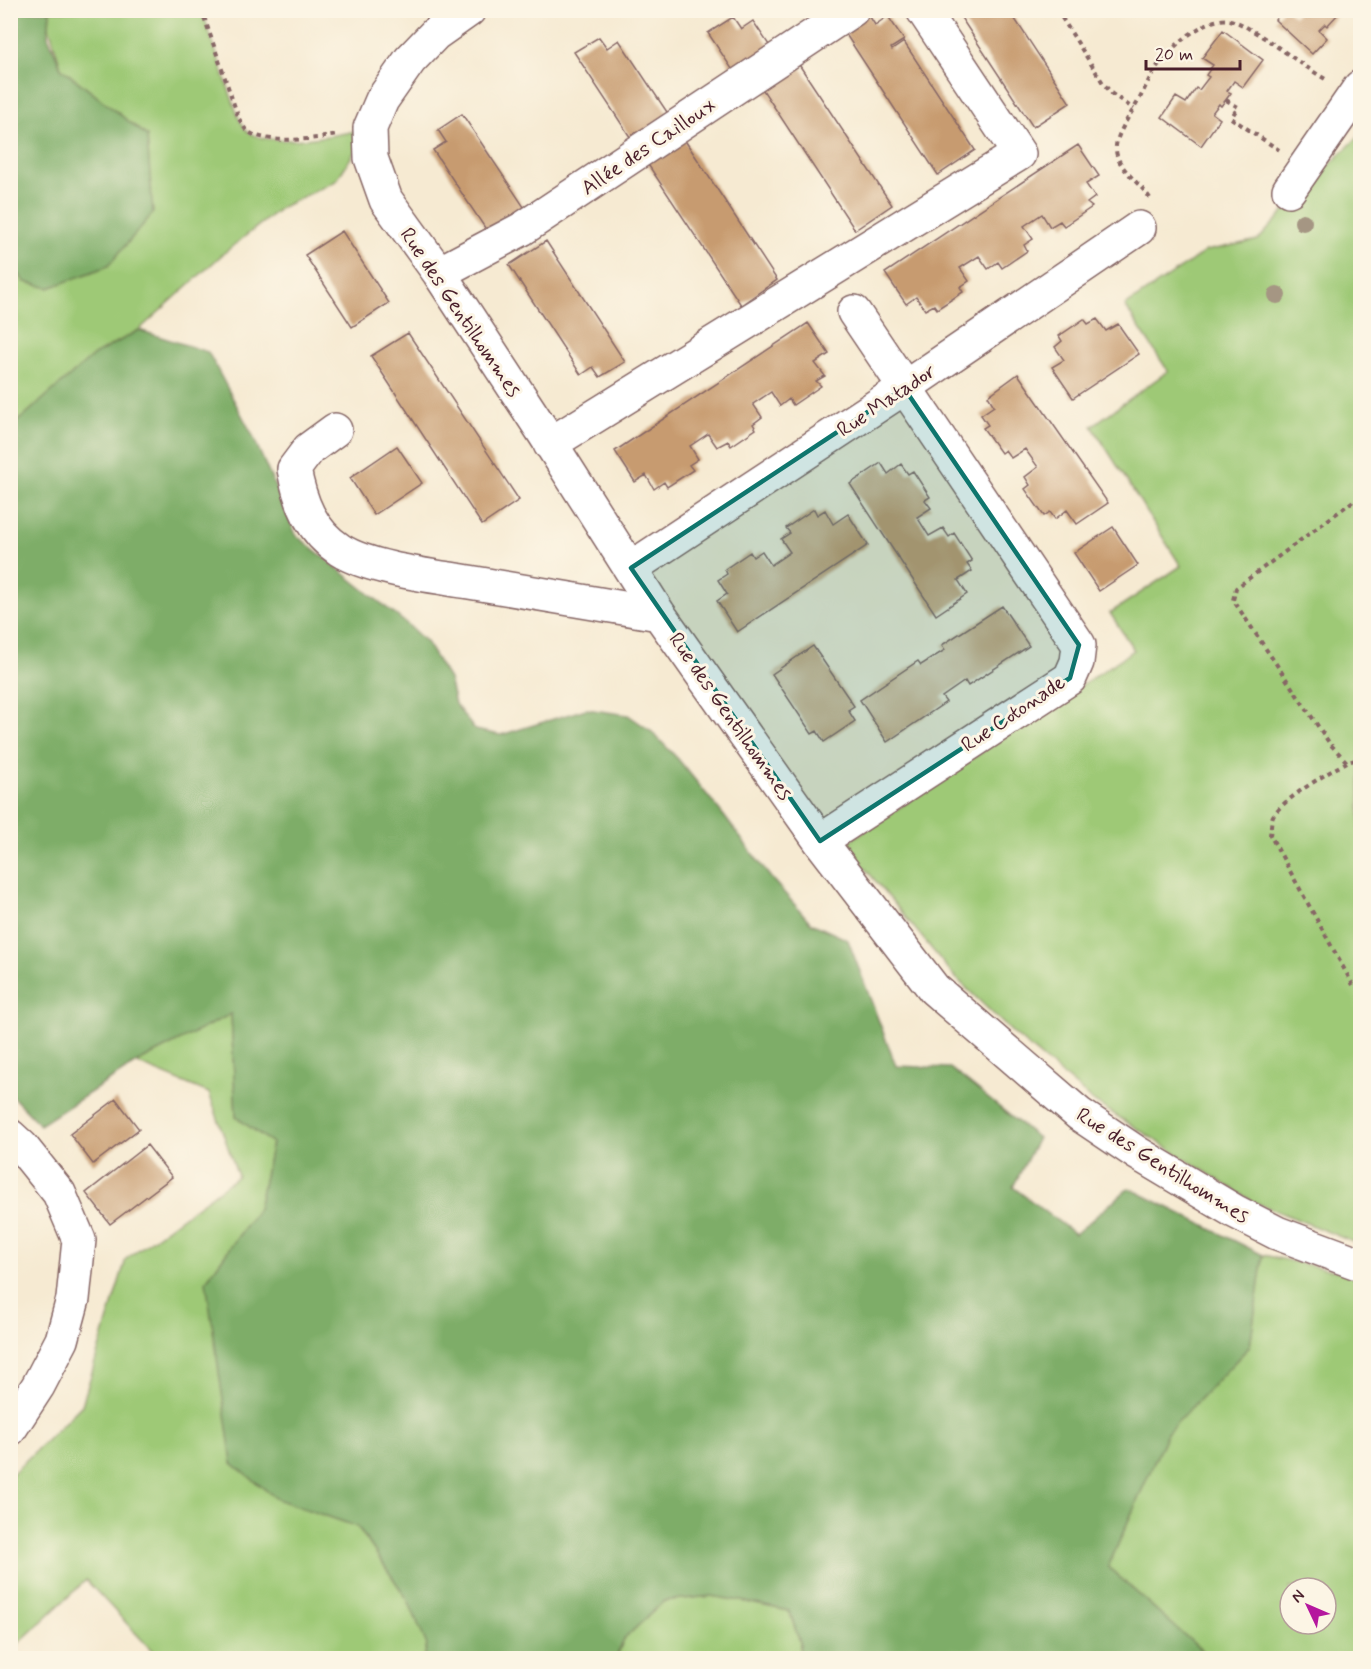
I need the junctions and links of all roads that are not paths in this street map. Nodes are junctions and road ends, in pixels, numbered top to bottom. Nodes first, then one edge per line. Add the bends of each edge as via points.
1 (469, 10) edge
2 (852, 10) edge
3 (922, 10) edge
4 (1357, 92) edge
5 (1297, 179) road end
6 (1139, 228) road end
7 (439, 273) junction
8 (854, 312) dead end
9 (904, 388) junction
10 (335, 430) dead end
11 (550, 444) junction
12 (631, 568) junction
13 (659, 614) junction
14 (820, 841) junction
15 (14, 1146) edge
16 (1360, 1264) edge
17 (10, 1429) edge

1 - 7 street, Rue des Gentilhommes via 435,34 410,60 382,100 370,128 371,158 386,200
2 - 7 street, Allée des Cailloux via 522,230
3 - 11 street via 1019,154
4 - 5 street
6 - 9 street, Rue Matador
7 - 11 street, Rue des Gentilhommes
8 - 9 street, Rue Cotonade
9 - 12 street, Rue Matador
9 - 14 street, Rue Cotonade via 1079,645 1077,662 1070,678
10 - 13 street via 309,449 294,469 299,495 315,527 341,550 411,573
11 - 12 street, Rue des Gentilhommes
12 - 13 street, Rue des Gentilhommes
13 - 14 street, Rue des Gentilhommes
14 - 16 street, Rue des Gentilhommes via 934,989 1079,1114 1234,1211 1277,1233
15 - 17 street via 59,1193 80,1240 73,1299 62,1340

